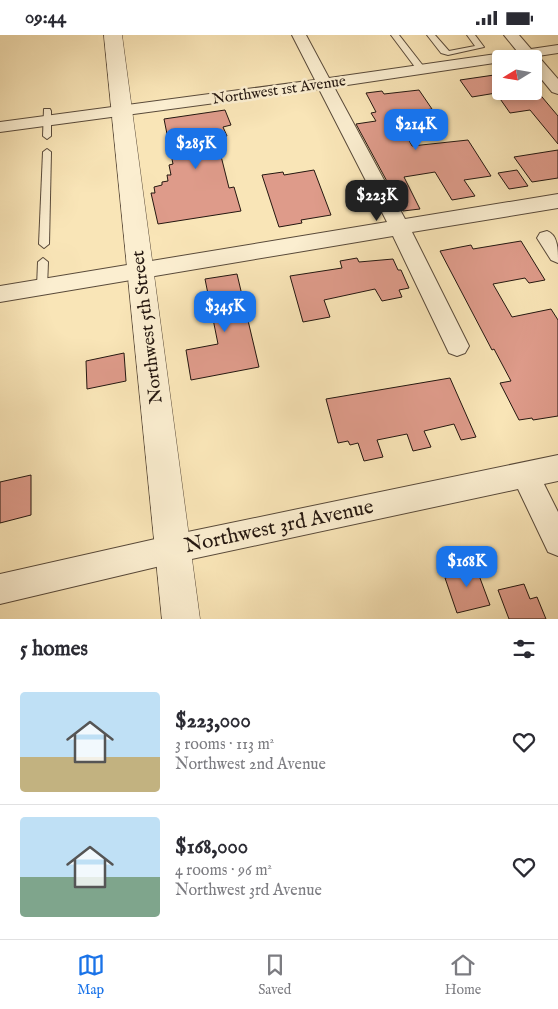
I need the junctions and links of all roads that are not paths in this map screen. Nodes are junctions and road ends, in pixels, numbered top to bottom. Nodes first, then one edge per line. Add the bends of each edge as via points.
1 (112, 35) edge
2 (299, 35) edge
3 (395, 35) edge
4 (431, 35) edge
5 (471, 35) edge
6 (511, 35) edge
7 (558, 49) edge
8 (525, 50) edge
9 (542, 54) edge
10 (492, 61) edge
11 (421, 69) junction
12 (542, 70) edge
13 (324, 84) junction
14 (558, 89) edge
15 (122, 111) junction
16 (0, 127) edge
17 (47, 152) dead end
18 (558, 201) edge
19 (399, 227) junction
20 (547, 238) dead end
21 (44, 244) dead end
22 (558, 255) edge
23 (43, 262) dead end
24 (142, 271) junction
25 (42, 287) junction
26 (0, 294) edge
27 (457, 346) dead end
28 (558, 468) edge
29 (526, 476) junction
30 (558, 542) edge
31 (173, 549) junction
32 (0, 589) edge
33 (181, 619) edge

1 - 15 street, Northwest 5th Street
2 - 13 street
3 - 11 lane
4 - 5 lane via 448,53 480,47
6 - 8 street
7 - 9 street, Northwest 1st Avenue
10 - 11 street, Northwest 1st Avenue
11 - 13 street, Northwest 1st Avenue
12 - 14 street
13 - 15 street, Northwest 1st Avenue
13 - 19 street
15 - 16 street, Northwest 1st Avenue
15 - 24 street, Northwest 5th Street
17 - 21 lane
18 - 19 street
19 - 24 street
19 - 27 street
20 - 22 street
23 - 25 lane
24 - 25 street
24 - 31 street, Northwest 5th Street
25 - 26 street
28 - 29 street, Northwest 3rd Avenue
29 - 30 street
29 - 31 street, Northwest 3rd Avenue
31 - 32 street, Northwest 3rd Avenue
31 - 33 street, Northwest 5th Street

